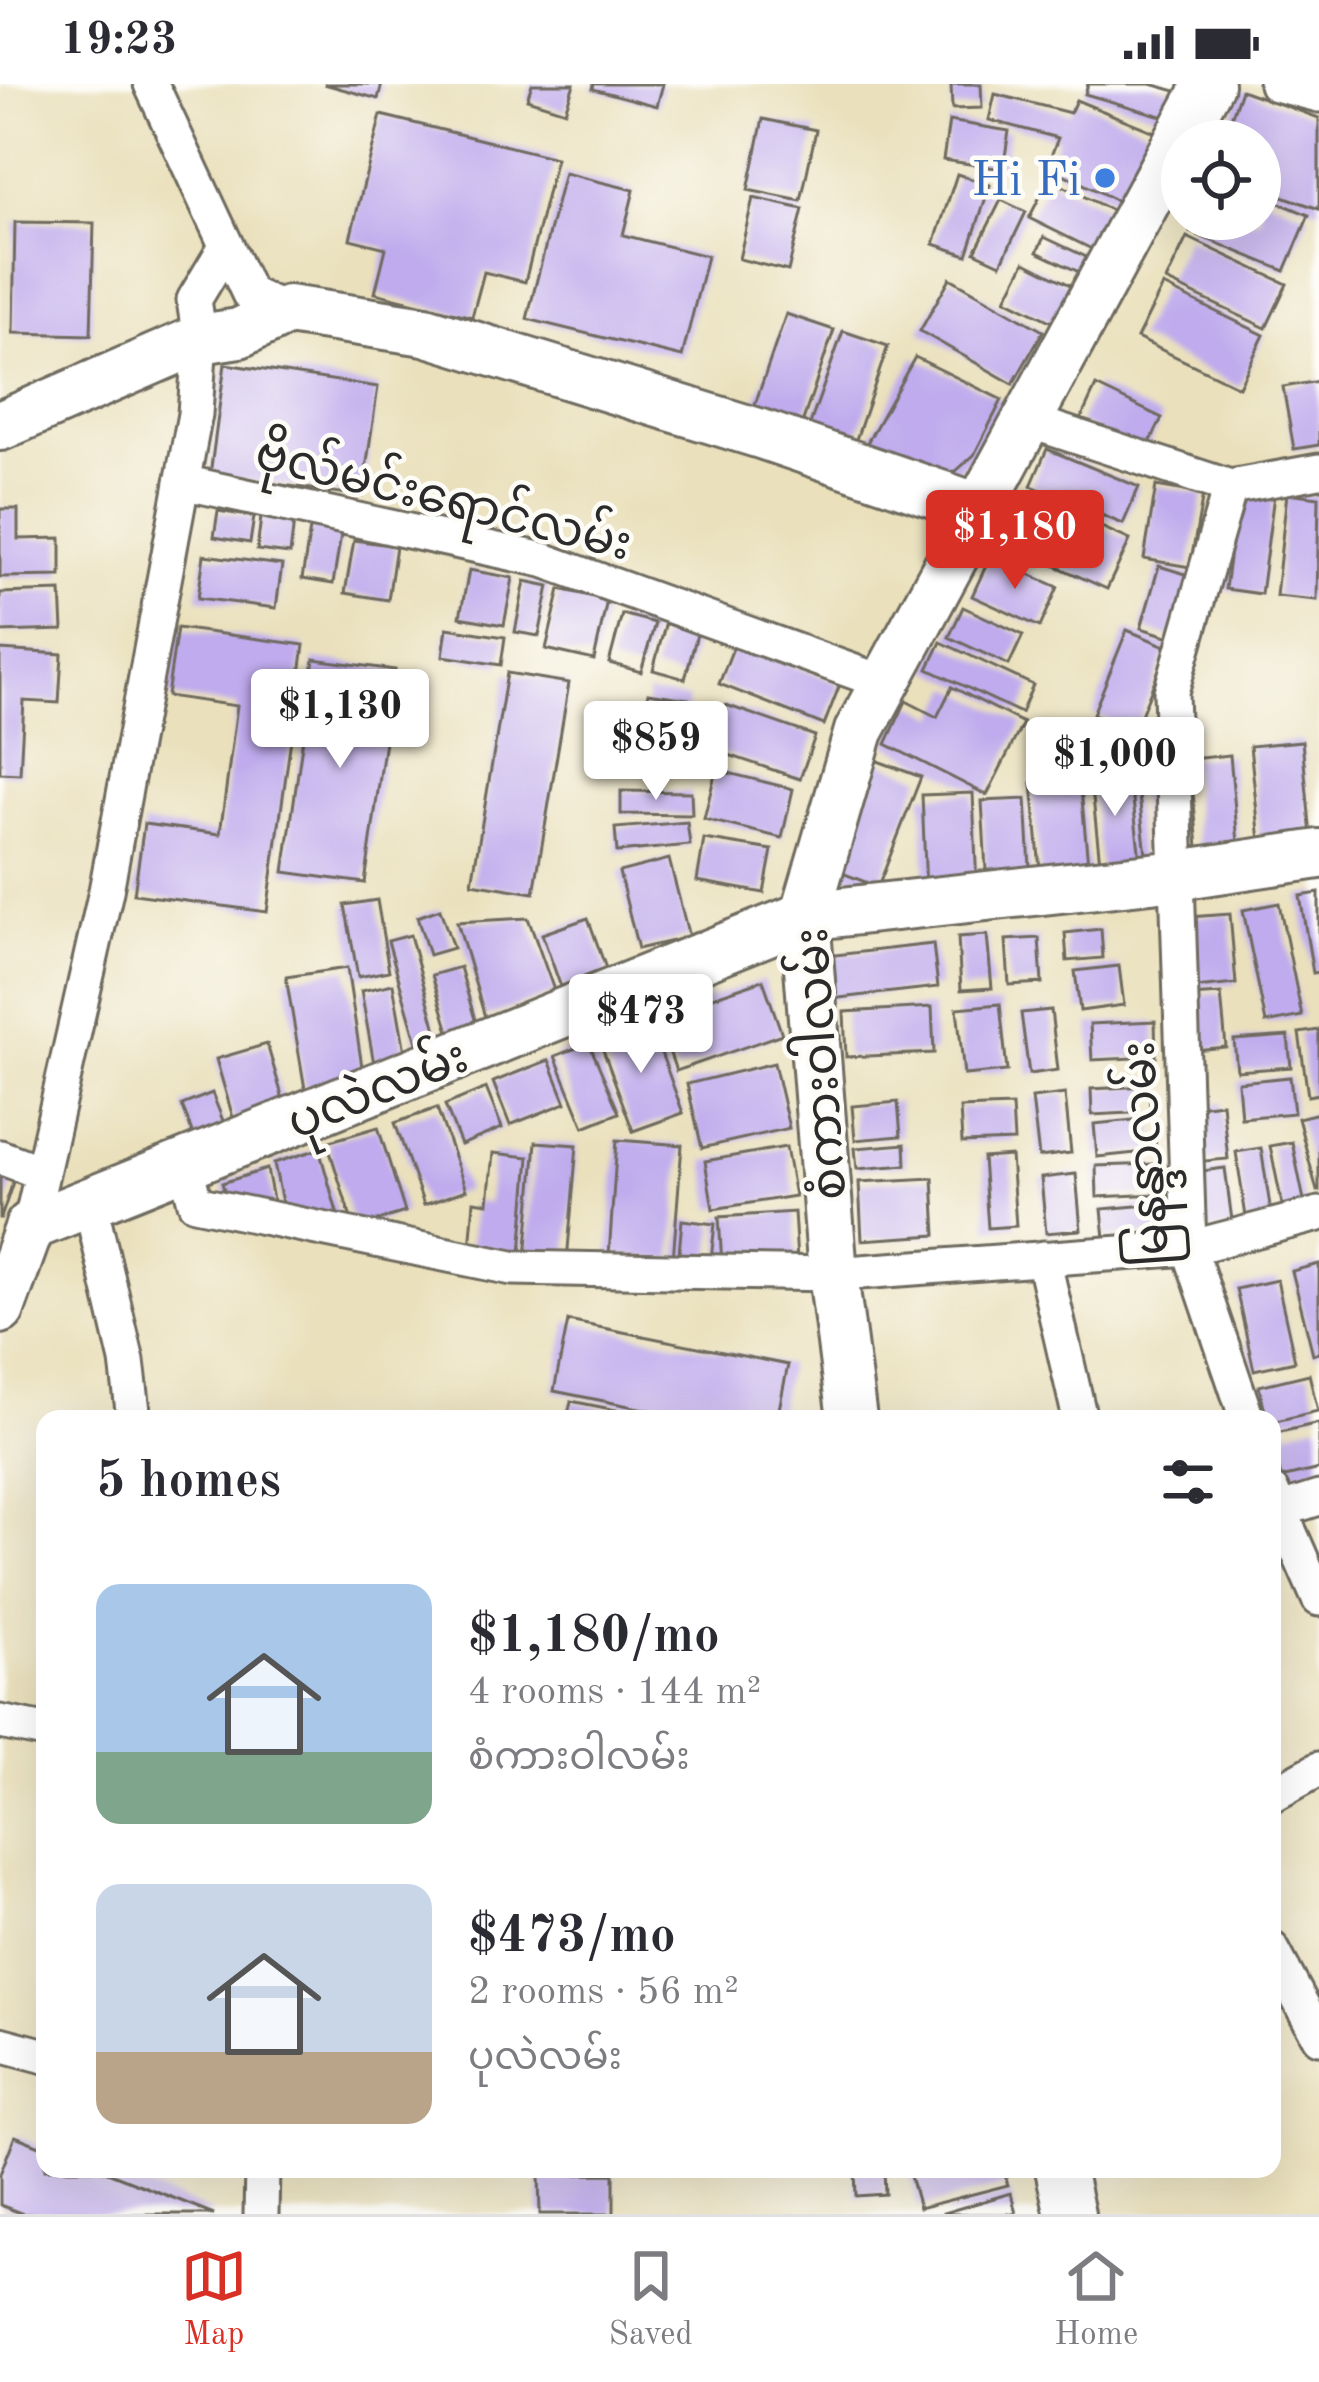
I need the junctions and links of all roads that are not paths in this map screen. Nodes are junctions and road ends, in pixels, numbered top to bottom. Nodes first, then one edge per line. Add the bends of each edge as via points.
1 (151, 84) edge
2 (1209, 84) edge
3 (1276, 84) edge
4 (1319, 95) edge
5 (225, 248) junction
6 (288, 310) junction
7 (200, 339) junction
8 (1029, 421) junction
9 (0, 426) edge
10 (1319, 471) edge
11 (182, 482) junction
12 (1231, 487) junction
13 (978, 508) junction
14 (884, 682) junction
15 (1319, 854) edge
16 (1178, 875) junction
17 (806, 916) junction
18 (0, 1156) edge
19 (186, 1166) junction
20 (40, 1172) junction
21 (90, 1203) junction
22 (1319, 1214) edge
23 (30, 1226) junction
24 (1189, 1247) junction
25 (1043, 1258) junction
26 (833, 1274) junction
27 (0, 1309) edge
28 (133, 1410) edge
29 (851, 1410) edge
30 (1078, 1410) edge
31 (1244, 1410) edge
32 (1319, 1498) edge
33 (1281, 1501) edge
34 (1281, 1515) edge
35 (1319, 1599) edge
36 (0, 1722) edge
37 (36, 1729) edge
38 (1319, 1769) edge
39 (1281, 1790) edge
40 (1281, 1966) edge
41 (1319, 2036) edge
42 (0, 2044) edge
43 (36, 2054) edge
44 (262, 2178) edge
45 (1062, 2178) edge
46 (261, 2214) edge
47 (1070, 2214) edge

1 - 5 street
2 - 8 main road, စံကားဝါလမ်း
3 - 4 street
5 - 6 street via 249,294
5 - 7 street via 194,300
6 - 7 main road via 239,333
6 - 13 main road via 425,331
7 - 9 main road
7 - 11 street
8 - 12 street
8 - 13 main road, စံကားဝါလမ်း
10 - 12 street
11 - 14 street, ဗိုလ်မင်းရောင်လမ်း via 543,560
11 - 20 street via 106,891
12 - 16 street, မြနန္ဒာလမ်း via 1171,692
13 - 14 main road, စံကားဝါလမ်း
14 - 17 main road, စံကားဝါလမ်း via 859,731
15 - 16 main road, ပုလဲလမ်း
16 - 17 main road, ပုလဲလမ်း
16 - 24 street, မြနန္ဒာလမ်း
17 - 19 main road, ပုလဲလမ်း
17 - 26 main road, စံကားဝါလမ်း
18 - 20 street
19 - 21 main road, ပုလဲလမ်း
19 - 26 street via 195,1203 512,1268
20 - 23 street
21 - 23 main road, ပုလဲလမ်း
21 - 28 street
22 - 24 street
23 - 27 main road
24 - 25 street
24 - 31 street, မြနန္ဒာလမ်း
25 - 26 street
25 - 30 street
26 - 29 main road, စံကားဝါလမ်း
32 - 33 street
34 - 35 street
36 - 37 street
38 - 39 street
40 - 41 street
42 - 43 street
44 - 46 street
45 - 47 main road

